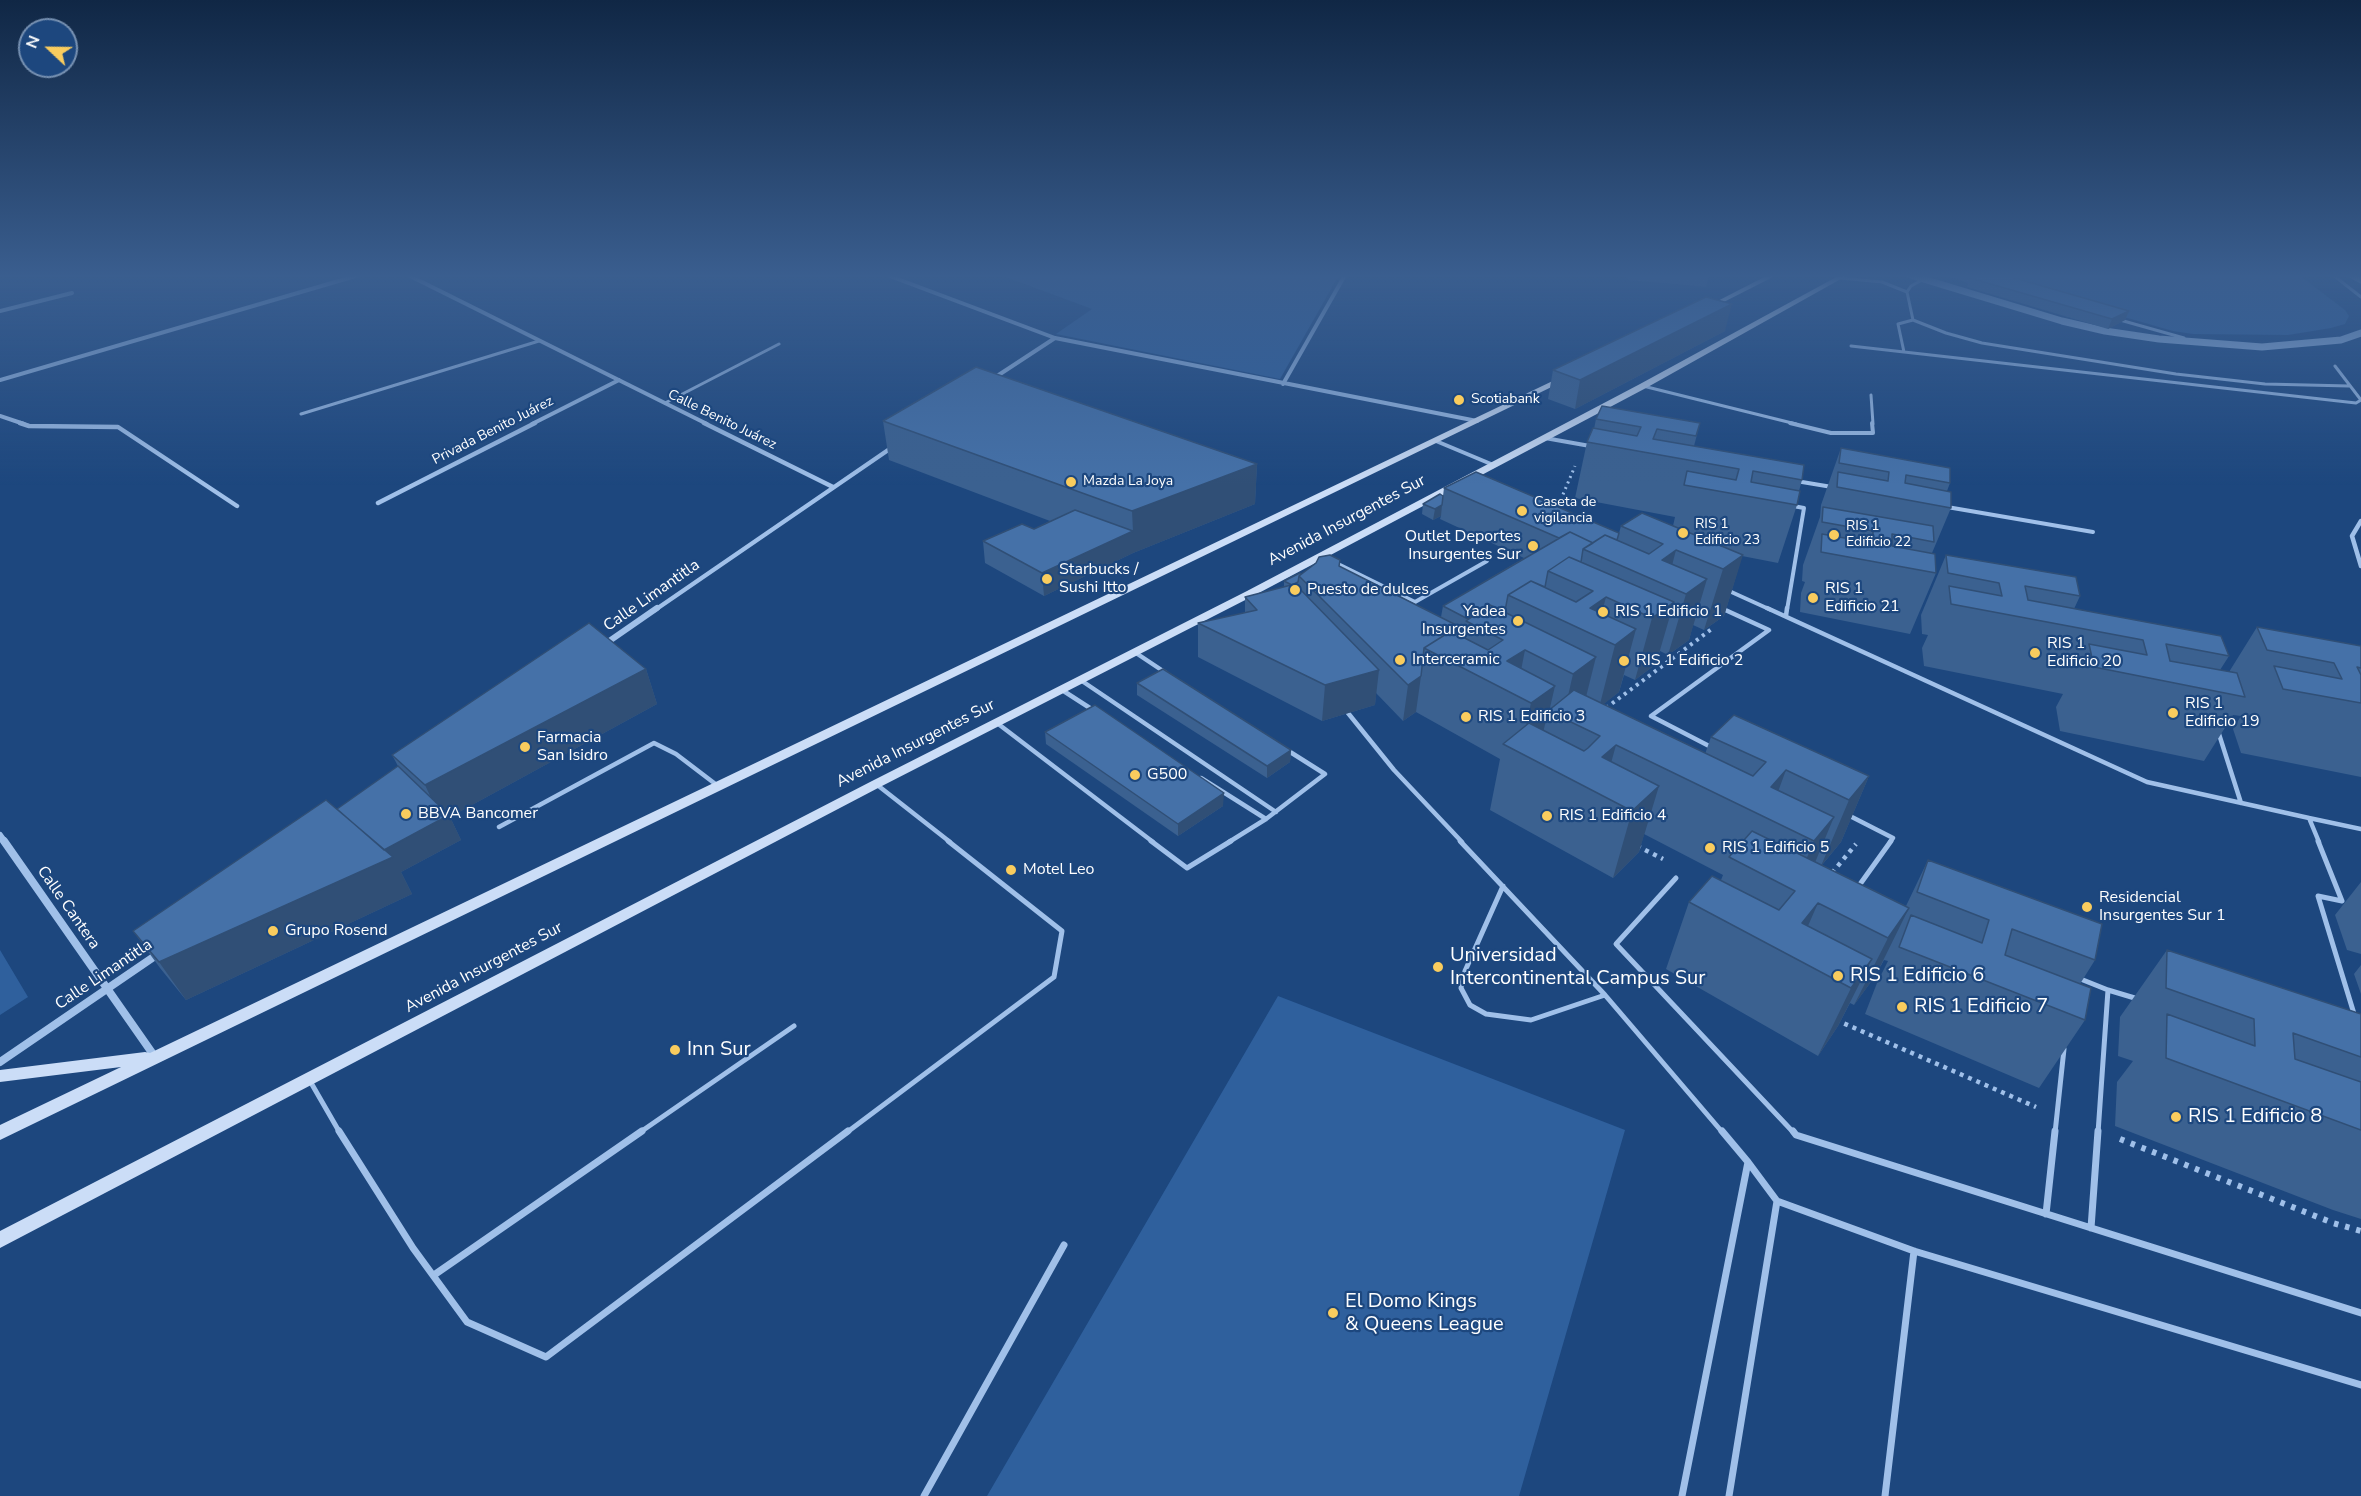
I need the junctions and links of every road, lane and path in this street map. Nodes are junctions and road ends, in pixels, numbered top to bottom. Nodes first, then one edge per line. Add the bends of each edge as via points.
1 (120, 345) edge
2 (527, 345) edge
3 (547, 345) edge
4 (777, 345) edge
5 (1044, 345) edge
6 (1088, 345) edge
7 (1305, 345) edge
8 (1718, 345) edge
9 (1902, 345) edge
10 (1993, 345) edge
11 (2222, 345) edge
12 (2292, 345) edge
13 (1851, 346) dead end
14 (1904, 352) junction
15 (2335, 366) dead end
16 (1568, 377) edge
17 (0, 380) edge
18 (619, 380) junction
19 (987, 383) edge
20 (1283, 384) junction
21 (1643, 386) junction
22 (2349, 386) junction
23 (1871, 395) dead end
24 (2361, 400) edge
25 (665, 403) junction
26 (302, 414) dead end
27 (0, 416) edge
28 (1477, 421) junction
29 (1542, 438) junction
30 (900, 441) edge
31 (1436, 441) junction
32 (1601, 448) dead end
33 (1491, 464) junction
34 (1576, 465) dead end
35 (1788, 480) edge
36 (833, 487) junction
37 (1835, 488) edge
38 (378, 503) dead end
39 (1781, 504) edge
40 (237, 506) dead end
41 (1940, 506) edge
42 (1556, 512) edge
43 (2361, 521) edge
44 (2093, 532) dead end
45 (1321, 556) junction
46 (1487, 561) dead end
47 (2361, 566) edge
48 (1718, 586) edge
49 (1710, 604) edge
50 (1732, 613) junction
51 (1786, 616) junction
52 (598, 650) edge
53 (1136, 653) junction
54 (1176, 679) edge
55 (1082, 681) junction
56 (1062, 690) junction
57 (1605, 709) edge
58 (1348, 713) dead end
59 (1101, 715) edge
60 (997, 723) junction
61 (2217, 729) edge
62 (1714, 748) dead end
63 (1285, 749) edge
64 (1198, 776) edge
65 (876, 784) junction
66 (718, 786) junction
67 (2241, 803) junction
68 (1840, 811) edge
69 (1276, 812) junction
70 (2309, 818) junction
71 (1266, 819) junction
72 (499, 827) dead end
73 (2361, 829) edge
74 (0, 835) edge
75 (1629, 842) edge
76 (1671, 863) dead end
77 (1676, 879) dead end
78 (1503, 886) junction
79 (1868, 892) edge
80 (2342, 901) junction
81 (2351, 903) dead end
82 (167, 948) edge
83 (2070, 975) edge
84 (108, 989) junction
85 (2108, 990) junction
86 (1605, 995) junction
87 (2142, 1000) dead end
88 (1827, 1015) edge
89 (794, 1026) dead end
90 (2358, 1026) edge
91 (2064, 1045) edge
92 (155, 1057) junction
93 (0, 1062) edge
94 (0, 1076) edge
95 (309, 1079) junction
96 (2042, 1109) dead end
97 (0, 1132) edge
98 (1748, 1162) junction
99 (1778, 1201) junction
100 (2046, 1214) junction
101 (2091, 1228) junction
102 (0, 1240) edge
103 (1064, 1245) dead end
104 (1914, 1251) junction
105 (434, 1275) junction
106 (2361, 1313) edge
107 (2361, 1385) edge
108 (924, 1496) edge
109 (1682, 1496) edge
110 (1730, 1496) edge
111 (1885, 1496) edge

1 - 17 street
2 - 26 lane
3 - 18 street, Calle Benito Juárez
4 - 25 lane
5 - 19 street
6 - 20 street
7 - 20 street
8 - 21 main road, Avenida Insurgentes Sur
9 - 14 lane
10 - 22 lane via 2265,384
11 - 12 street
13 - 14 lane
14 - 24 lane via 2356,403
15 - 22 lane
16 - 28 main road, Avenida Insurgentes Sur
18 - 25 street, Calle Benito Juárez
18 - 38 street, Privada Benito Juárez
20 - 28 street
21 - 23 lane via 1831,433 1873,433
21 - 29 main road, Avenida Insurgentes Sur
22 - 24 lane
25 - 36 street, Calle Benito Juárez
27 - 40 street via 29,426 118,427
28 - 31 main road, Avenida Insurgentes Sur
29 - 32 lane
29 - 33 main road, Avenida Insurgentes Sur
30 - 36 street, Calle Limantitla
31 - 33 lane
31 - 66 main road, Avenida Insurgentes Sur
33 - 45 main road, Avenida Insurgentes Sur via 1471,479
34 - 42 path
35 - 37 lane
36 - 52 street, Calle Limantitla
39 - 51 lane via 1804,508
41 - 44 lane
43 - 47 street via 2352,536
45 - 46 lane via 1415,602
45 - 53 main road, Avenida Insurgentes Sur via 1253,597
48 - 51 lane
49 - 50 lane
50 - 57 path
50 - 62 lane via 1769,630 1651,716
51 - 67 lane via 2147,782
53 - 54 lane
53 - 55 main road, Avenida Insurgentes Sur
55 - 56 main road, Avenida Insurgentes Sur
55 - 69 lane
56 - 59 lane
56 - 60 main road, Avenida Insurgentes Sur
58 - 78 lane via 1394,770
60 - 65 main road, Avenida Insurgentes Sur
60 - 71 lane via 1187,868
61 - 67 lane
63 - 69 lane via 1324,774
64 - 71 lane
65 - 95 main road, Avenida Insurgentes Sur
65 - 105 lane via 1062,930 1054,977 546,1357 467,1322
66 - 72 lane via 676,754 654,743
66 - 92 main road, Avenida Insurgentes Sur
67 - 70 lane
68 - 79 lane via 1893,838 1857,888
69 - 71 lane
70 - 73 lane
70 - 80 lane
74 - 84 street, Calle Cantera
75 - 76 path
77 - 100 lane via 1616,944 1796,1135
78 - 86 lane
78 - 86 lane via 1465,971 1461,987 1470,1005 1485,1014 1531,1020
80 - 81 lane
80 - 90 lane via 2318,897
82 - 84 street, Calle Limantitla
83 - 85 lane
84 - 92 street, Calle Cantera
84 - 93 street, Calle Limantitla
85 - 87 lane
85 - 101 lane
86 - 98 lane
88 - 96 path
89 - 105 lane
91 - 100 lane
92 - 94 main road
92 - 97 main road, Avenida Insurgentes Sur
95 - 102 main road, Avenida Insurgentes Sur
95 - 105 lane via 339,1132
98 - 99 lane
98 - 109 lane
99 - 104 lane
99 - 110 lane
100 - 101 lane
101 - 106 lane
103 - 108 lane
104 - 107 lane
104 - 111 lane

